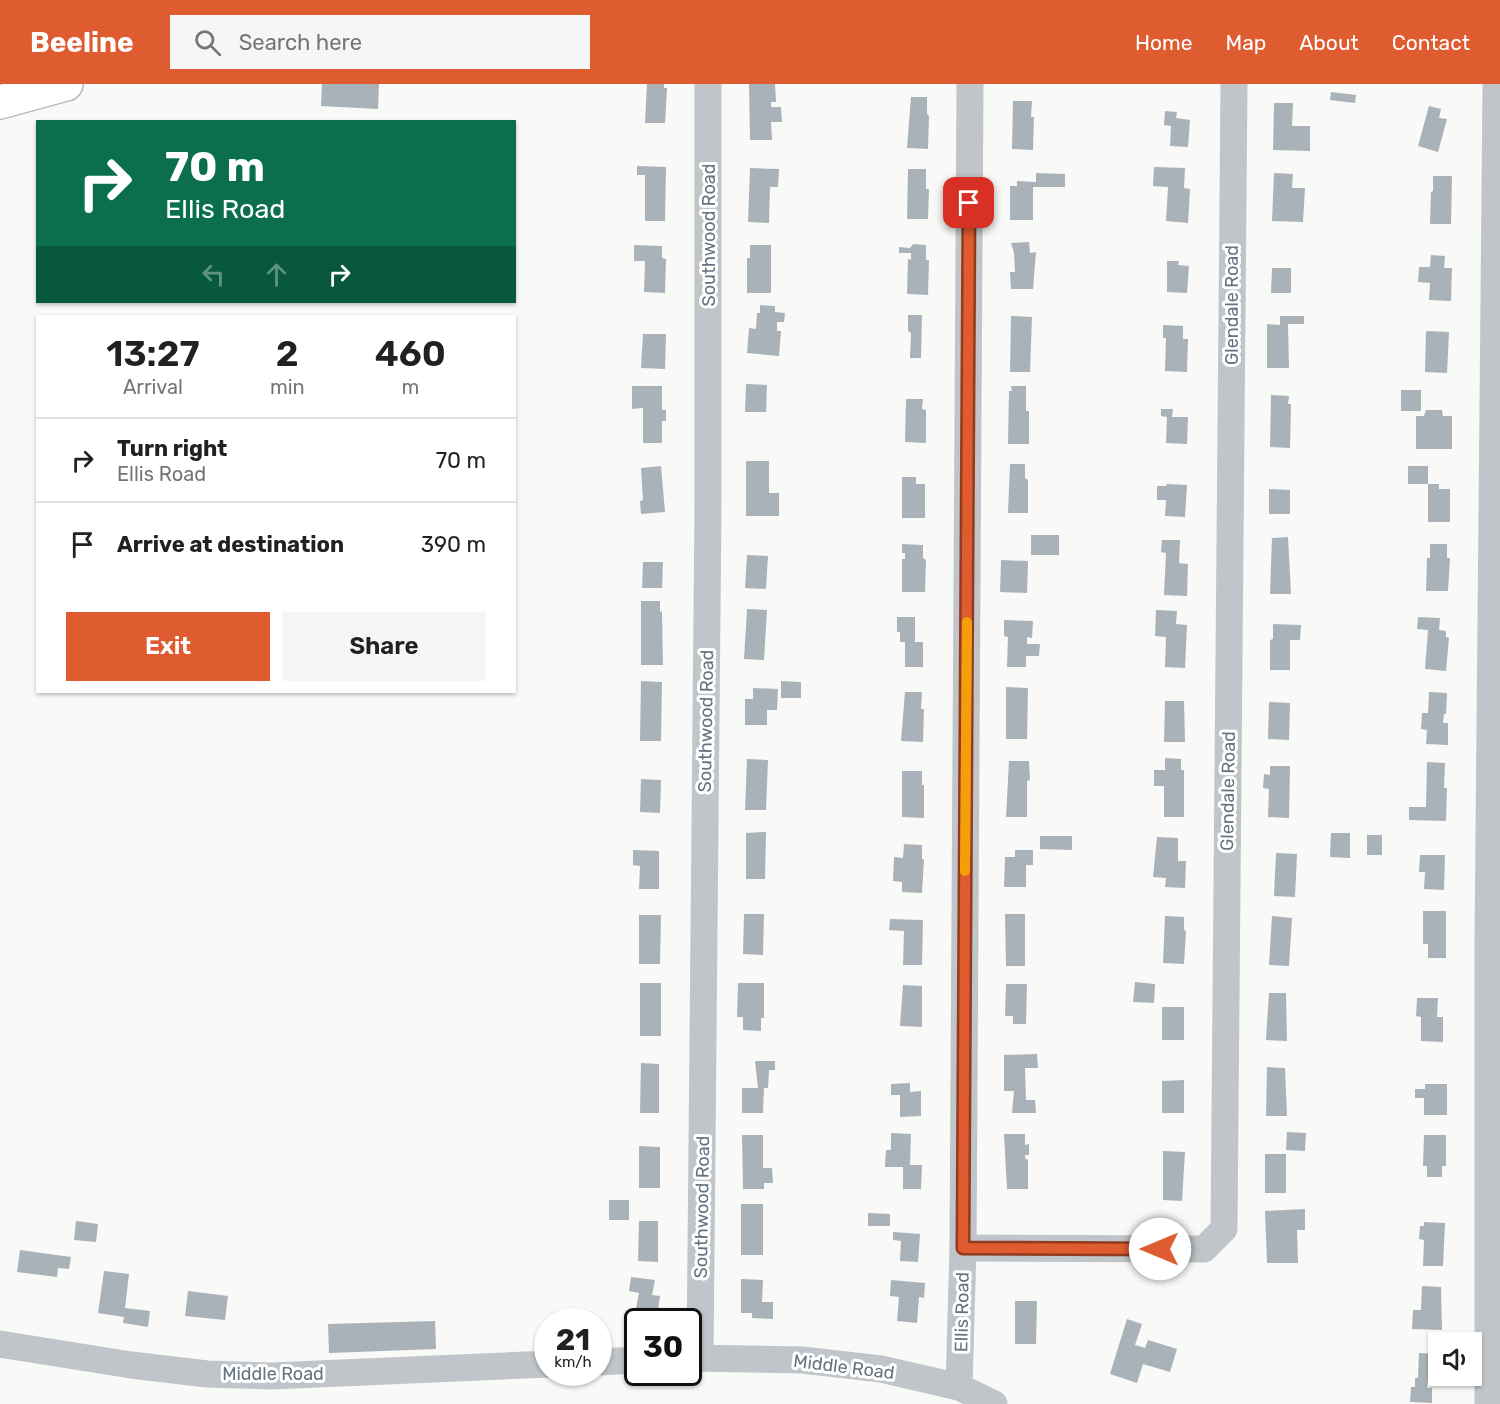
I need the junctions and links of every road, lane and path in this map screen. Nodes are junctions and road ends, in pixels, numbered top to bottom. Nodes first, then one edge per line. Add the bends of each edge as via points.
1 (66, 84) edge
2 (708, 84) edge
3 (970, 84) edge
4 (1234, 84) edge
5 (1496, 84) edge
6 (0, 102) edge
7 (963, 1248) junction
8 (695, 1308) edge
9 (0, 1344) edge
10 (702, 1358) edge
11 (534, 1365) edge
12 (959, 1388) junction
13 (994, 1404) edge
14 (1488, 1404) edge

1 - 6 main road
2 - 8 street, Southwood Road via 708,506
3 - 7 street, Ellis Road
4 - 7 street, Glendale Road via 1224,1229 1204,1249
5 - 14 street
7 - 12 street, Ellis Road
9 - 11 street, Middle Road via 207,1374 271,1376
10 - 12 street, Middle Road via 802,1360 870,1368
12 - 13 street, Middle Road

